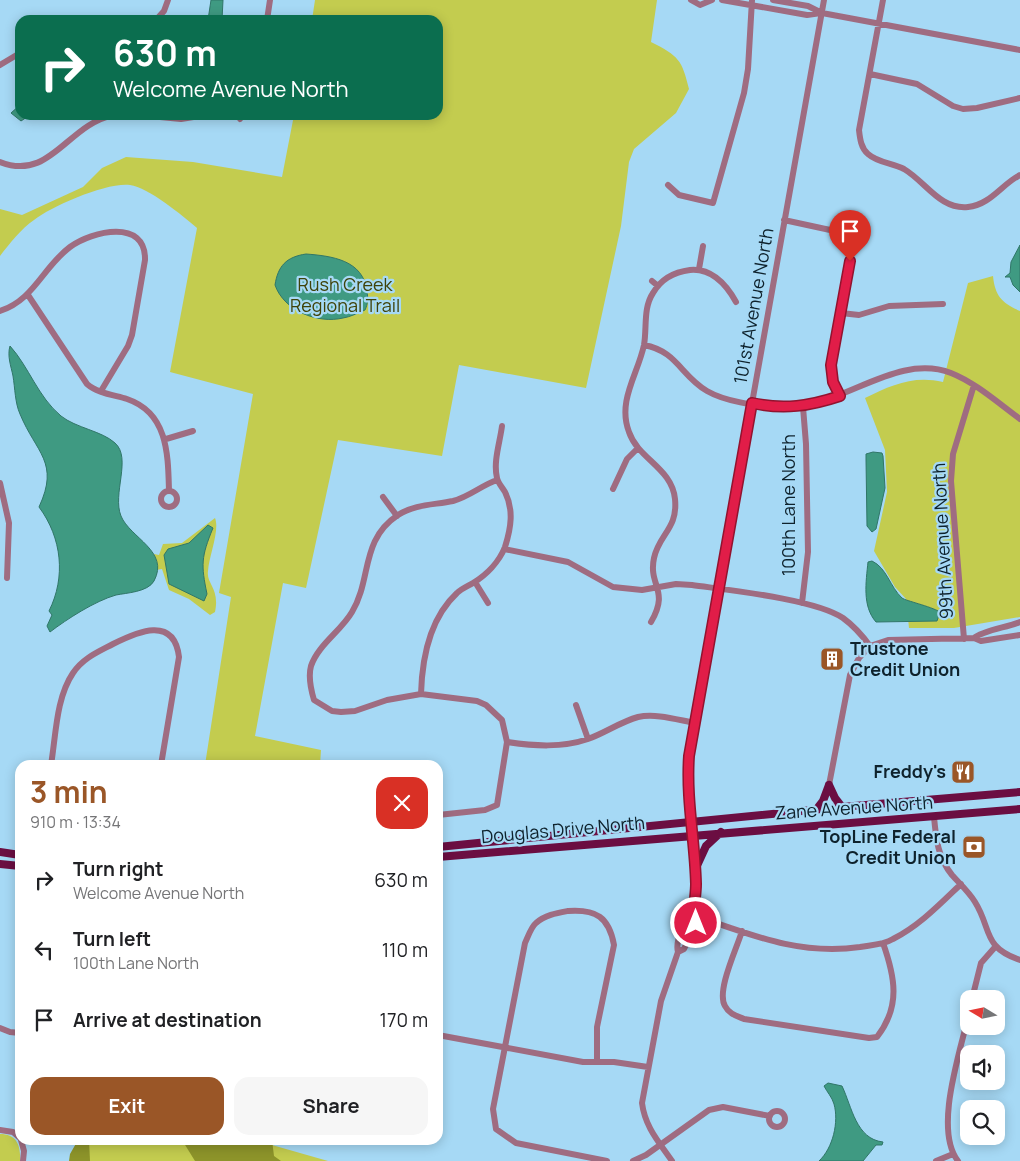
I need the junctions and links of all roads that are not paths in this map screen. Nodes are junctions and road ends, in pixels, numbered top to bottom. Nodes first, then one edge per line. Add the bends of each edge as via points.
1 (168, 0) edge
2 (270, 0) edge
3 (691, 0) edge
4 (712, 0) edge
5 (722, 0) edge
6 (773, 0) edge
7 (824, 0) edge
8 (883, 0) edge
9 (751, 2) edge
10 (822, 13) junction
11 (160, 15) edge
12 (268, 15) edge
13 (879, 24) junction
14 (1020, 50) edge
15 (15, 55) edge
16 (0, 65) edge
17 (870, 74) junction
18 (1020, 98) edge
19 (98, 120) edge
20 (0, 162) edge
21 (1020, 175) edge
22 (668, 185) dead end
23 (784, 220) junction
24 (703, 246) dead end
25 (699, 269) junction
26 (652, 281) dead end
27 (658, 286) junction
28 (28, 295) junction
29 (736, 302) dead end
30 (943, 304) dead end
31 (0, 311) edge
32 (841, 313) junction
33 (644, 345) junction
34 (974, 385) junction
35 (101, 391) junction
36 (840, 396) junction
37 (752, 403) junction
38 (802, 407) junction
39 (1020, 419) edge
40 (502, 426) dead end
41 (192, 431) dead end
42 (166, 439) junction
43 (637, 449) junction
44 (497, 480) junction
45 (0, 483) edge
46 (613, 489) dead end
47 (169, 491) dead end
48 (383, 497) dead end
49 (397, 516) junction
50 (504, 549) junction
51 (7, 578) dead end
52 (475, 582) junction
53 (657, 587) junction
54 (719, 589) junction
55 (488, 603) dead end
56 (802, 603) junction
57 (651, 622) dead end
58 (1020, 622) edge
59 (1020, 635) edge
60 (974, 638) junction
61 (964, 639) junction
62 (870, 646) junction
63 (421, 694) junction
64 (576, 705) dead end
65 (695, 723) junction
66 (588, 739) junction
67 (507, 742) junction
68 (52, 760) edge
69 (162, 760) edge
70 (829, 785) junction
71 (1020, 792) edge
72 (842, 806) junction
73 (1020, 809) edge
74 (816, 810) junction
75 (443, 813) edge
76 (934, 817) junction
77 (690, 823) junction
78 (721, 832) junction
79 (691, 835) junction
80 (443, 847) edge
81 (0, 852) edge
82 (15, 854) edge
83 (443, 856) edge
84 (0, 864) edge
85 (15, 866) edge
86 (695, 870) junction
87 (961, 884) junction
88 (693, 915) junction
89 (742, 931) junction
90 (883, 943) junction
91 (996, 946) junction
92 (1020, 960) edge
93 (974, 990) edge
94 (0, 1028) edge
95 (15, 1032) edge
96 (964, 1035) edge
97 (443, 1036) edge
98 (504, 1047) junction
99 (597, 1061) junction
100 (648, 1067) junction
101 (770, 1116) dead end
102 (0, 1130) edge
103 (15, 1134) edge
104 (22, 1145) edge
105 (660, 1145) junction
106 (952, 1154) junction
107 (23, 1161) edge
108 (607, 1161) edge
109 (633, 1161) edge
110 (672, 1161) edge
111 (936, 1161) edge
112 (958, 1161) edge

1 - 11 street
2 - 12 street
3 - 4 street via 700,5
5 - 9 street
6 - 10 street via 808,6
7 - 10 street, 101st Avenue North
8 - 13 street
9 - 10 street via 807,15
9 - 22 street via 744,93 713,203 679,195
10 - 13 street
10 - 23 street, 101st Avenue North
13 - 14 street
13 - 17 street
15 - 16 street
17 - 18 street via 917,84 963,109
17 - 21 street via 859,130 868,155 911,174 943,202 956,207 979,205
19 - 20 street via 81,129 41,162 24,166
23 - 32 street via 850,237 852,249
23 - 37 street, 101st Avenue North
24 - 25 street
25 - 27 street via 680,272 664,279
25 - 29 street via 714,275 728,287
26 - 27 street
27 - 33 street via 650,297
28 - 31 street
28 - 35 street via 83,379 90,387
28 - 35 street via 62,254 77,243 122,230 139,239 144,248 144,260 132,335
30 - 32 street via 889,306 860,315
32 - 36 street via 831,370
33 - 37 street via 673,358 705,390 720,397
33 - 43 street via 627,396 625,414
34 - 36 street via 950,373 928,368 906,369
34 - 39 street
34 - 61 street, 99th Avenue North via 953,454 951,481
35 - 42 street via 142,406 153,416
36 - 38 street
37 - 38 street via 777,408
37 - 54 street, 101st Avenue North
38 - 56 street, 100th Lane North via 808,552
40 - 44 street via 496,462
41 - 42 street
42 - 47 street
43 - 46 street via 627,459
43 - 53 street via 671,482 675,497 672,524 654,555 652,568
44 - 49 street via 454,500 413,508
44 - 50 street via 510,505 512,520
45 - 51 street via 9,523
48 - 49 street
49 - 63 street via 370,549 363,587 352,614 316,656 311,667 311,692 314,700 332,711 341,712
50 - 52 street via 496,563
50 - 53 street via 568,562 613,587 642,590
52 - 55 street
52 - 63 street via 458,592 435,625 422,670
53 - 54 street via 676,584
53 - 57 street via 659,610
54 - 56 street
54 - 65 street, 101st Avenue North
56 - 62 street via 841,617
58 - 60 street via 1000,630 979,633
59 - 60 street via 981,641
60 - 61 street
61 - 62 street via 888,640
62 - 70 street via 850,675
63 - 67 street via 486,705 502,720
64 - 66 street
65 - 66 street via 664,717 639,717
65 - 77 street, 101st Avenue North via 687,781
66 - 67 street via 567,744
67 - 75 street via 500,798 494,807
68 - 69 street via 62,696 73,672 90,656 146,630 157,630 175,642 179,663
70 - 72 main road
70 - 74 main road
71 - 72 main road, Zane Avenue North
72 - 74 main road, Zane Avenue North
73 - 76 main road, Zane Avenue North
74 - 77 main road, Zane Avenue North
76 - 78 main road, Zane Avenue North
76 - 87 street via 941,857
77 - 79 street, 101st Avenue North
77 - 80 main road, Douglas Drive North
78 - 79 main road, Zane Avenue North
78 - 86 main road via 706,846
79 - 83 main road, Douglas Drive North
79 - 86 street, 101st Avenue North
81 - 82 main road
84 - 85 main road
86 - 88 street, 101st Avenue North
87 - 90 street via 920,922
87 - 91 street via 978,905 984,926
88 - 89 street
88 - 100 street, 101st Avenue North via 696,923 684,949 678,952 661,1001
89 - 90 street via 784,945 812,950
89 - 90 street via 723,988 724,1005 730,1012 744,1019 869,1038 877,1037 887,1022 895,987
91 - 92 street
91 - 93 street via 981,963
94 - 95 street
96 - 106 street via 947,1113
97 - 98 street
98 - 99 street via 583,1062
98 - 99 street via 525,943 534,924 556,913 584,910 606,922 614,945 598,1027
98 - 108 street via 493,1109 496,1129 516,1143
99 - 100 street
100 - 105 street, 101st Avenue North via 642,1103 644,1118
101 - 105 street via 722,1107 709,1110
102 - 103 street
104 - 107 street
105 - 109 street
105 - 110 street, 101st Avenue North
106 - 111 street
106 - 112 street

